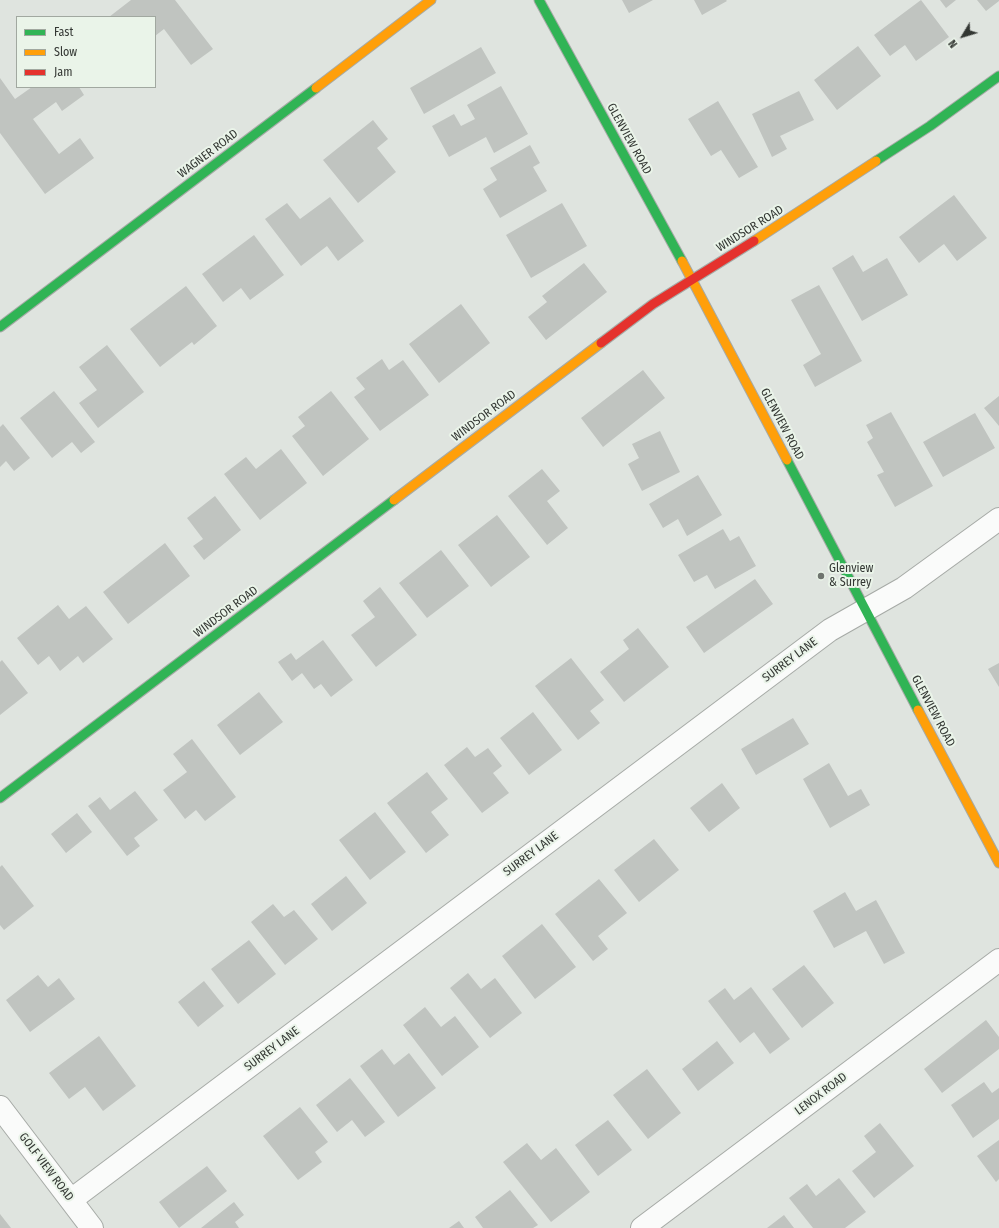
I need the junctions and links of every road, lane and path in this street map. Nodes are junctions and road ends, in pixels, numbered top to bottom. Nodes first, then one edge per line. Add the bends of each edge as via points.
1 (431, 0) edge
2 (539, 0) edge
3 (999, 76) edge
4 (692, 279) junction
5 (0, 327) edge
6 (999, 519) edge
7 (867, 610) junction
8 (0, 798) edge
9 (999, 863) edge
10 (999, 960) edge
11 (0, 1107) edge
12 (71, 1200) junction
13 (92, 1228) edge
14 (642, 1228) edge

1 - 5 street, WAGNER ROAD
2 - 4 street, GLENVIEW ROAD
3 - 4 street, WINDSOR ROAD via 930,126
4 - 7 street, GLENVIEW ROAD
4 - 8 street, WINDSOR ROAD via 653,304
6 - 7 street, SURREY LANE via 904,588
7 - 9 street, GLENVIEW ROAD
7 - 12 street, SURREY LANE via 830,630
10 - 14 street, LENOX ROAD
11 - 12 street, GOLF VIEW ROAD
12 - 13 street, GOLF VIEW ROAD

